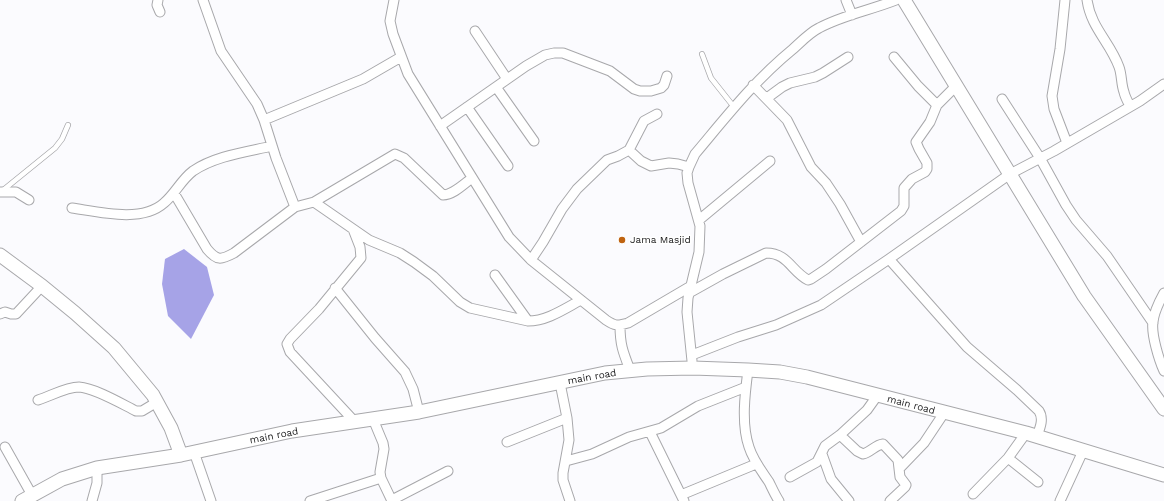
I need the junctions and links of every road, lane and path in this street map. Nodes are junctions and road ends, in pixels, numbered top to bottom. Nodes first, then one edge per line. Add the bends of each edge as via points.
1 (158, 0) edge
2 (203, 0) edge
3 (394, 0) edge
4 (846, 0) edge
5 (896, 0) edge
6 (904, 0) edge
7 (1065, 0) edge
8 (1087, 0) edge
9 (160, 12) dead end
10 (852, 15) junction
11 (475, 31) dead end
12 (702, 54) dead end
13 (401, 57) junction
14 (848, 57) dead end
15 (894, 57) dead end
16 (667, 76) dead end
17 (507, 79) junction
18 (1164, 84) edge
19 (754, 85) junction
20 (957, 85) junction
21 (496, 86) junction
22 (767, 98) junction
23 (1002, 98) dead end
24 (937, 105) junction
25 (1130, 106) junction
26 (466, 107) junction
27 (734, 107) junction
28 (656, 114) dead end
29 (264, 120) junction
30 (68, 125) dead end
31 (440, 126) junction
32 (534, 141) dead end
33 (1067, 143) junction
34 (272, 146) junction
35 (629, 150) junction
36 (1040, 158) junction
37 (770, 162) dead end
38 (508, 166) dead end
39 (689, 167) junction
40 (1010, 174) junction
41 (472, 178) junction
42 (1, 191) edge
43 (174, 193) junction
44 (29, 200) dead end
45 (314, 202) junction
46 (295, 207) junction
47 (72, 208) dead end
48 (699, 220) junction
49 (352, 228) junction
50 (861, 242) junction
51 (0, 255) edge
52 (889, 259) junction
53 (531, 260) junction
54 (495, 275) dead end
55 (42, 286) junction
56 (335, 288) junction
57 (690, 289) junction
58 (1164, 293) edge
59 (581, 300) junction
60 (1161, 302) edge
61 (0, 314) edge
62 (528, 321) junction
63 (1153, 323) junction
64 (620, 325) junction
65 (693, 362) junction
66 (630, 370) junction
67 (748, 370) junction
68 (1164, 371) edge
69 (560, 383) junction
70 (746, 387) junction
71 (877, 396) junction
72 (38, 400) dead end
73 (157, 402) junction
74 (1164, 409) edge
75 (419, 412) junction
76 (944, 413) junction
77 (567, 418) junction
78 (373, 419) junction
79 (355, 422) junction
80 (650, 432) junction
81 (840, 435) junction
82 (1031, 435) junction
83 (507, 442) dead end
84 (5, 447) dead end
85 (1084, 451) junction
86 (194, 452) junction
87 (822, 454) junction
88 (182, 455) junction
89 (1008, 458) junction
90 (566, 461) junction
91 (756, 464) junction
92 (97, 468) junction
93 (899, 469) junction
94 (448, 471) dead end
95 (1164, 475) edge
96 (790, 477) dead end
97 (381, 478) junction
98 (1038, 482) dead end
99 (973, 494) dead end
100 (27, 498) edge
101 (683, 498) edge
102 (313, 500) edge
103 (92, 501) edge
104 (211, 501) edge
105 (392, 501) edge
106 (570, 501) edge
107 (779, 501) edge
108 (849, 501) edge
109 (890, 501) edge
110 (1060, 501) edge

1 - 9 street
2 - 29 street via 221,51 257,104
3 - 13 street via 390,21
4 - 10 street
5 - 10 street
6 - 20 main road
7 - 33 street via 1052,96 1054,109
8 - 25 street via 1092,19 1120,68 1124,92
10 - 19 street via 817,29
11 - 17 street
12 - 27 lane via 711,78
13 - 29 street via 363,79
13 - 31 street via 408,74
14 - 22 street via 815,77 782,87
15 - 24 street
16 - 17 street via 661,88 640,91 610,71 554,52
17 - 21 street
18 - 25 street
19 - 22 street
19 - 27 street
20 - 24 street
20 - 40 main road
21 - 26 street
21 - 32 street
22 - 50 street via 787,120 811,167 840,204
23 - 36 street
24 - 50 street via 930,122 916,142 927,163 927,169 904,188 904,206 901,210
25 - 33 street
26 - 31 street
26 - 38 street
27 - 39 street via 695,154
28 - 35 street via 644,121
29 - 34 street
30 - 42 lane via 55,148
31 - 41 street
33 - 36 street
34 - 43 street via 206,164 184,179
34 - 46 street
35 - 39 street via 651,166 669,163
35 - 53 street via 607,160 577,189
36 - 40 street
36 - 63 street via 1076,220 1107,256
37 - 48 street
39 - 48 street via 688,183
40 - 52 street
40 - 74 main road via 1084,296
41 - 45 street via 451,193 443,195 404,158 395,154
41 - 53 street via 509,237
42 - 44 street via 16,192
43 - 46 street via 207,249 218,259 234,253
43 - 47 street via 157,209 135,215
45 - 46 street
45 - 49 street
48 - 57 street via 699,252
49 - 56 street via 360,247 361,258
49 - 62 street via 369,240 414,262 470,308
50 - 57 street via 811,279 805,278 786,260 773,253 766,253
51 - 55 main road
52 - 65 street via 821,305 776,325 738,337
52 - 82 street via 967,347 1039,411 1042,421
53 - 59 street
54 - 62 street
55 - 61 street via 16,314
55 - 73 main road via 114,348
56 - 75 street via 374,338 406,372 414,389
56 - 79 street via 287,344 290,352
57 - 64 street
57 - 65 street via 687,312
58 - 60 street
59 - 62 street via 546,318
59 - 64 street via 606,320 614,325
60 - 63 street
63 - 68 street via 1158,355
64 - 66 street via 622,350
65 - 66 main road, main road
65 - 67 main road, main road
66 - 69 main road, main road
67 - 70 street
67 - 71 main road, main road via 807,377
69 - 75 main road, main road
69 - 77 street
70 - 80 street via 698,406 662,428
70 - 91 street via 745,430
71 - 76 main road, main road
71 - 81 street via 867,410
72 - 73 street via 80,387 136,411 142,411
73 - 88 main road
75 - 78 main road, main road
76 - 82 main road, main road
76 - 93 street via 924,443
77 - 83 street
77 - 90 street via 569,440
78 - 79 main road, main road
78 - 97 street via 384,449
79 - 86 main road, main road via 292,431
80 - 90 street via 629,437 592,454
80 - 101 street
81 - 87 street via 825,446
81 - 93 street via 863,454 879,444 886,445 898,460
82 - 85 main road, main road
82 - 89 street
84 - 100 street
85 - 95 main road, main road
85 - 110 street
86 - 88 main road, main road
86 - 104 street
87 - 96 street via 817,462
87 - 108 street via 832,479
88 - 92 main road, main road
89 - 98 street
89 - 99 street
90 - 106 street via 563,480
91 - 101 street
91 - 107 street
92 - 100 main road, main road via 62,479
92 - 103 street via 97,483
93 - 109 street via 906,487
94 - 105 street
97 - 102 street
97 - 105 street

